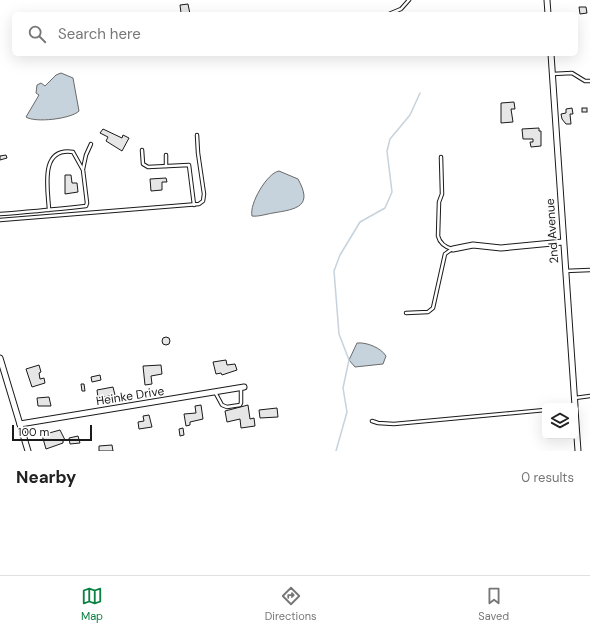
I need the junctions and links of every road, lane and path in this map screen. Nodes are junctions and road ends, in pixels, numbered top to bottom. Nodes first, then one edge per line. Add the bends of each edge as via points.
1 (409, 0) edge
2 (547, 0) edge
3 (393, 12) edge
4 (548, 12) edge
5 (551, 56) edge
6 (552, 74) junction
7 (590, 81) edge
8 (197, 135) dead end
9 (91, 144) dead end
10 (142, 150) dead end
11 (166, 155) dead end
12 (441, 157) dead end
13 (166, 166) junction
14 (83, 170) junction
15 (194, 205) junction
16 (49, 210) junction
17 (0, 214) edge
18 (0, 220) edge
19 (562, 242) junction
20 (453, 249) junction
21 (590, 270) edge
22 (565, 271) junction
23 (406, 313) dead end
24 (0, 358) edge
25 (242, 387) joint
26 (215, 392) junction
27 (590, 396) edge
28 (574, 398) junction
29 (575, 403) edge
30 (542, 410) edge
31 (372, 421) dead end
32 (20, 424) junction
33 (577, 439) edge
34 (28, 451) edge
35 (578, 451) edge

1 - 3 lane via 401,9
2 - 4 street
5 - 6 street, 2nd Avenue
6 - 7 lane via 572,73 585,81
6 - 19 street, 2nd Avenue
8 - 15 lane via 204,196 202,202
9 - 14 lane
10 - 13 lane via 145,166
11 - 13 lane
12 - 20 lane via 442,194 438,202 438,236 439,242
13 - 15 lane via 189,165
14 - 16 lane via 88,202 86,206
14 - 16 lane via 73,152 58,154 52,159 47,168
15 - 18 lane
16 - 17 lane
19 - 20 street via 501,248 473,245
19 - 22 street, 2nd Avenue
20 - 23 lane via 445,254 433,308 428,312
21 - 22 lane
22 - 28 street, 2nd Avenue
24 - 32 street
25 - 26 street, Heinke Drive
25 - 26 lane via 241,403 227,407 222,405
26 - 32 street, Heinke Drive
27 - 28 lane
28 - 29 street, 2nd Avenue
30 - 31 lane via 394,424
32 - 34 street
33 - 35 street, 2nd Avenue

